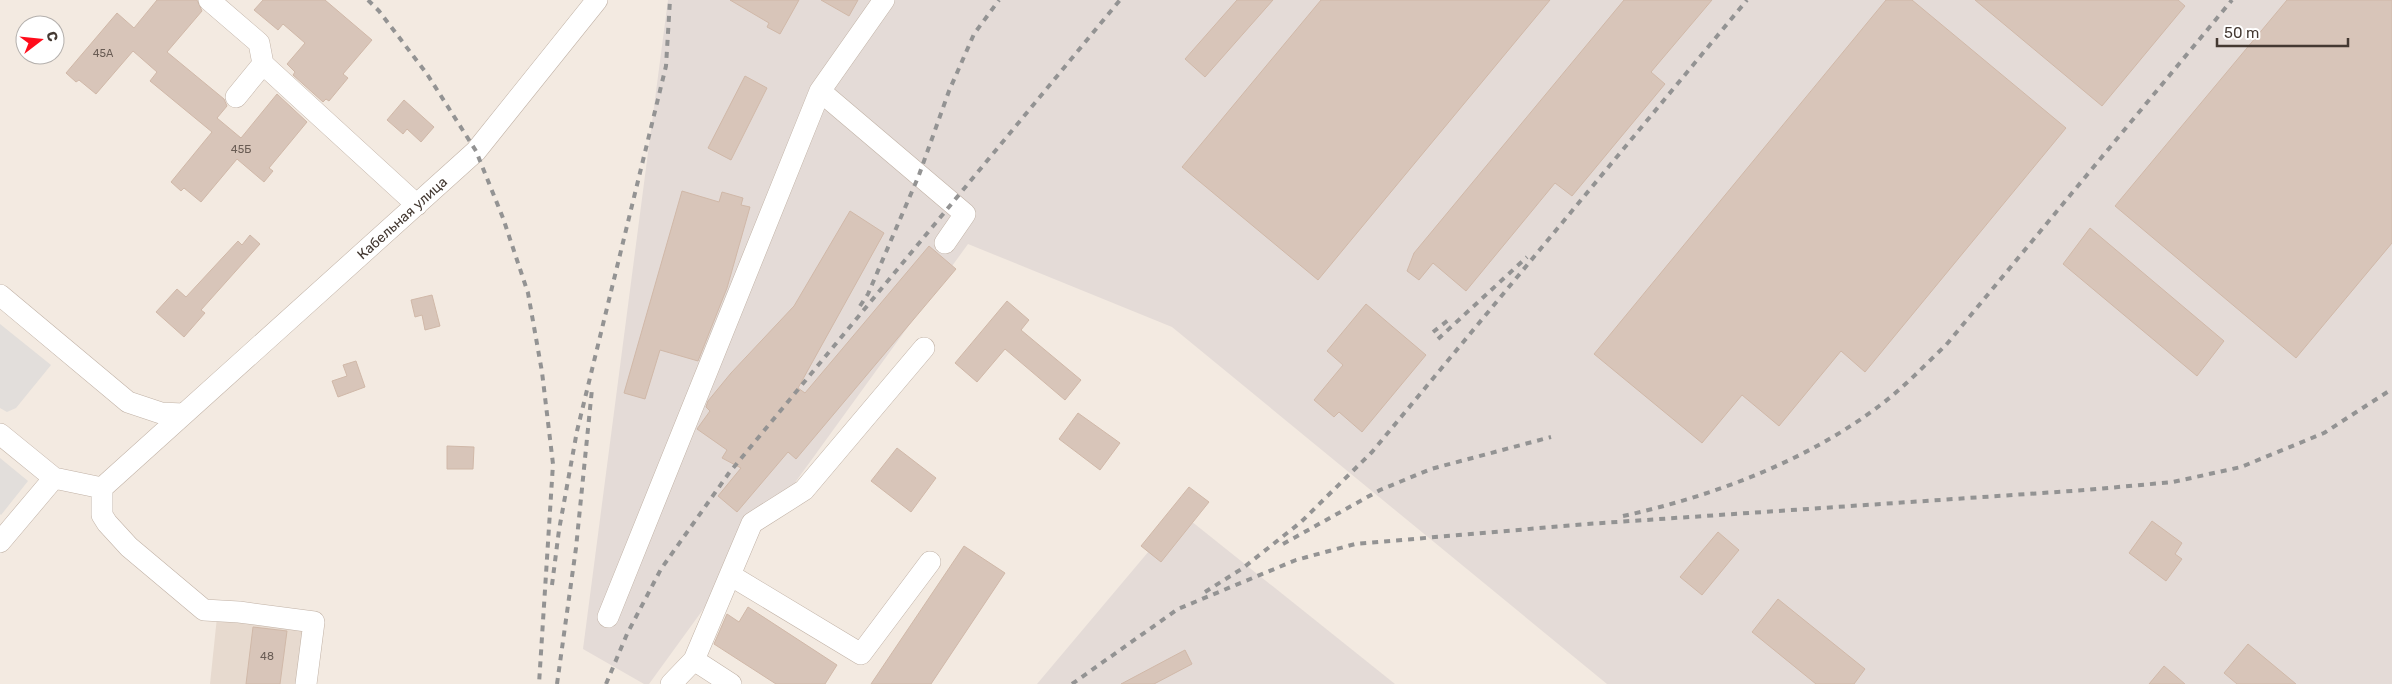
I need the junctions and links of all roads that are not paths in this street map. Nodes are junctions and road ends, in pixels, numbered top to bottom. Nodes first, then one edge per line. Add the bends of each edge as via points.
1 (209, 0) edge
2 (597, 0) edge
3 (884, 0) edge
4 (263, 64) junction
5 (820, 91) junction
6 (236, 97) dead end
7 (417, 205) junction
8 (945, 243) dead end
9 (0, 295) edge
10 (924, 348) dead end
11 (183, 414) junction
12 (0, 434) edge
13 (54, 478) junction
14 (102, 488) junction
15 (4, 531) edge
16 (930, 562) dead end
17 (730, 575) junction
18 (608, 617) dead end
19 (694, 660) junction
20 (306, 684) edge
21 (671, 684) edge
22 (731, 684) edge

1 - 4 street via 260,43
2 - 7 street, Кабельная улица via 476,151
3 - 5 street
4 - 6 street
4 - 7 street
5 - 8 street via 965,214
5 - 18 street
7 - 11 street, Кабельная улица
9 - 11 street via 128,402 161,413
10 - 17 street via 804,490 752,523
11 - 14 street, Кабельная улица
12 - 13 street
13 - 14 street
13 - 15 street
14 - 20 street via 102,515 107,522 129,547 204,610 314,622
16 - 17 street via 861,654
17 - 19 street
19 - 21 street
19 - 22 street

